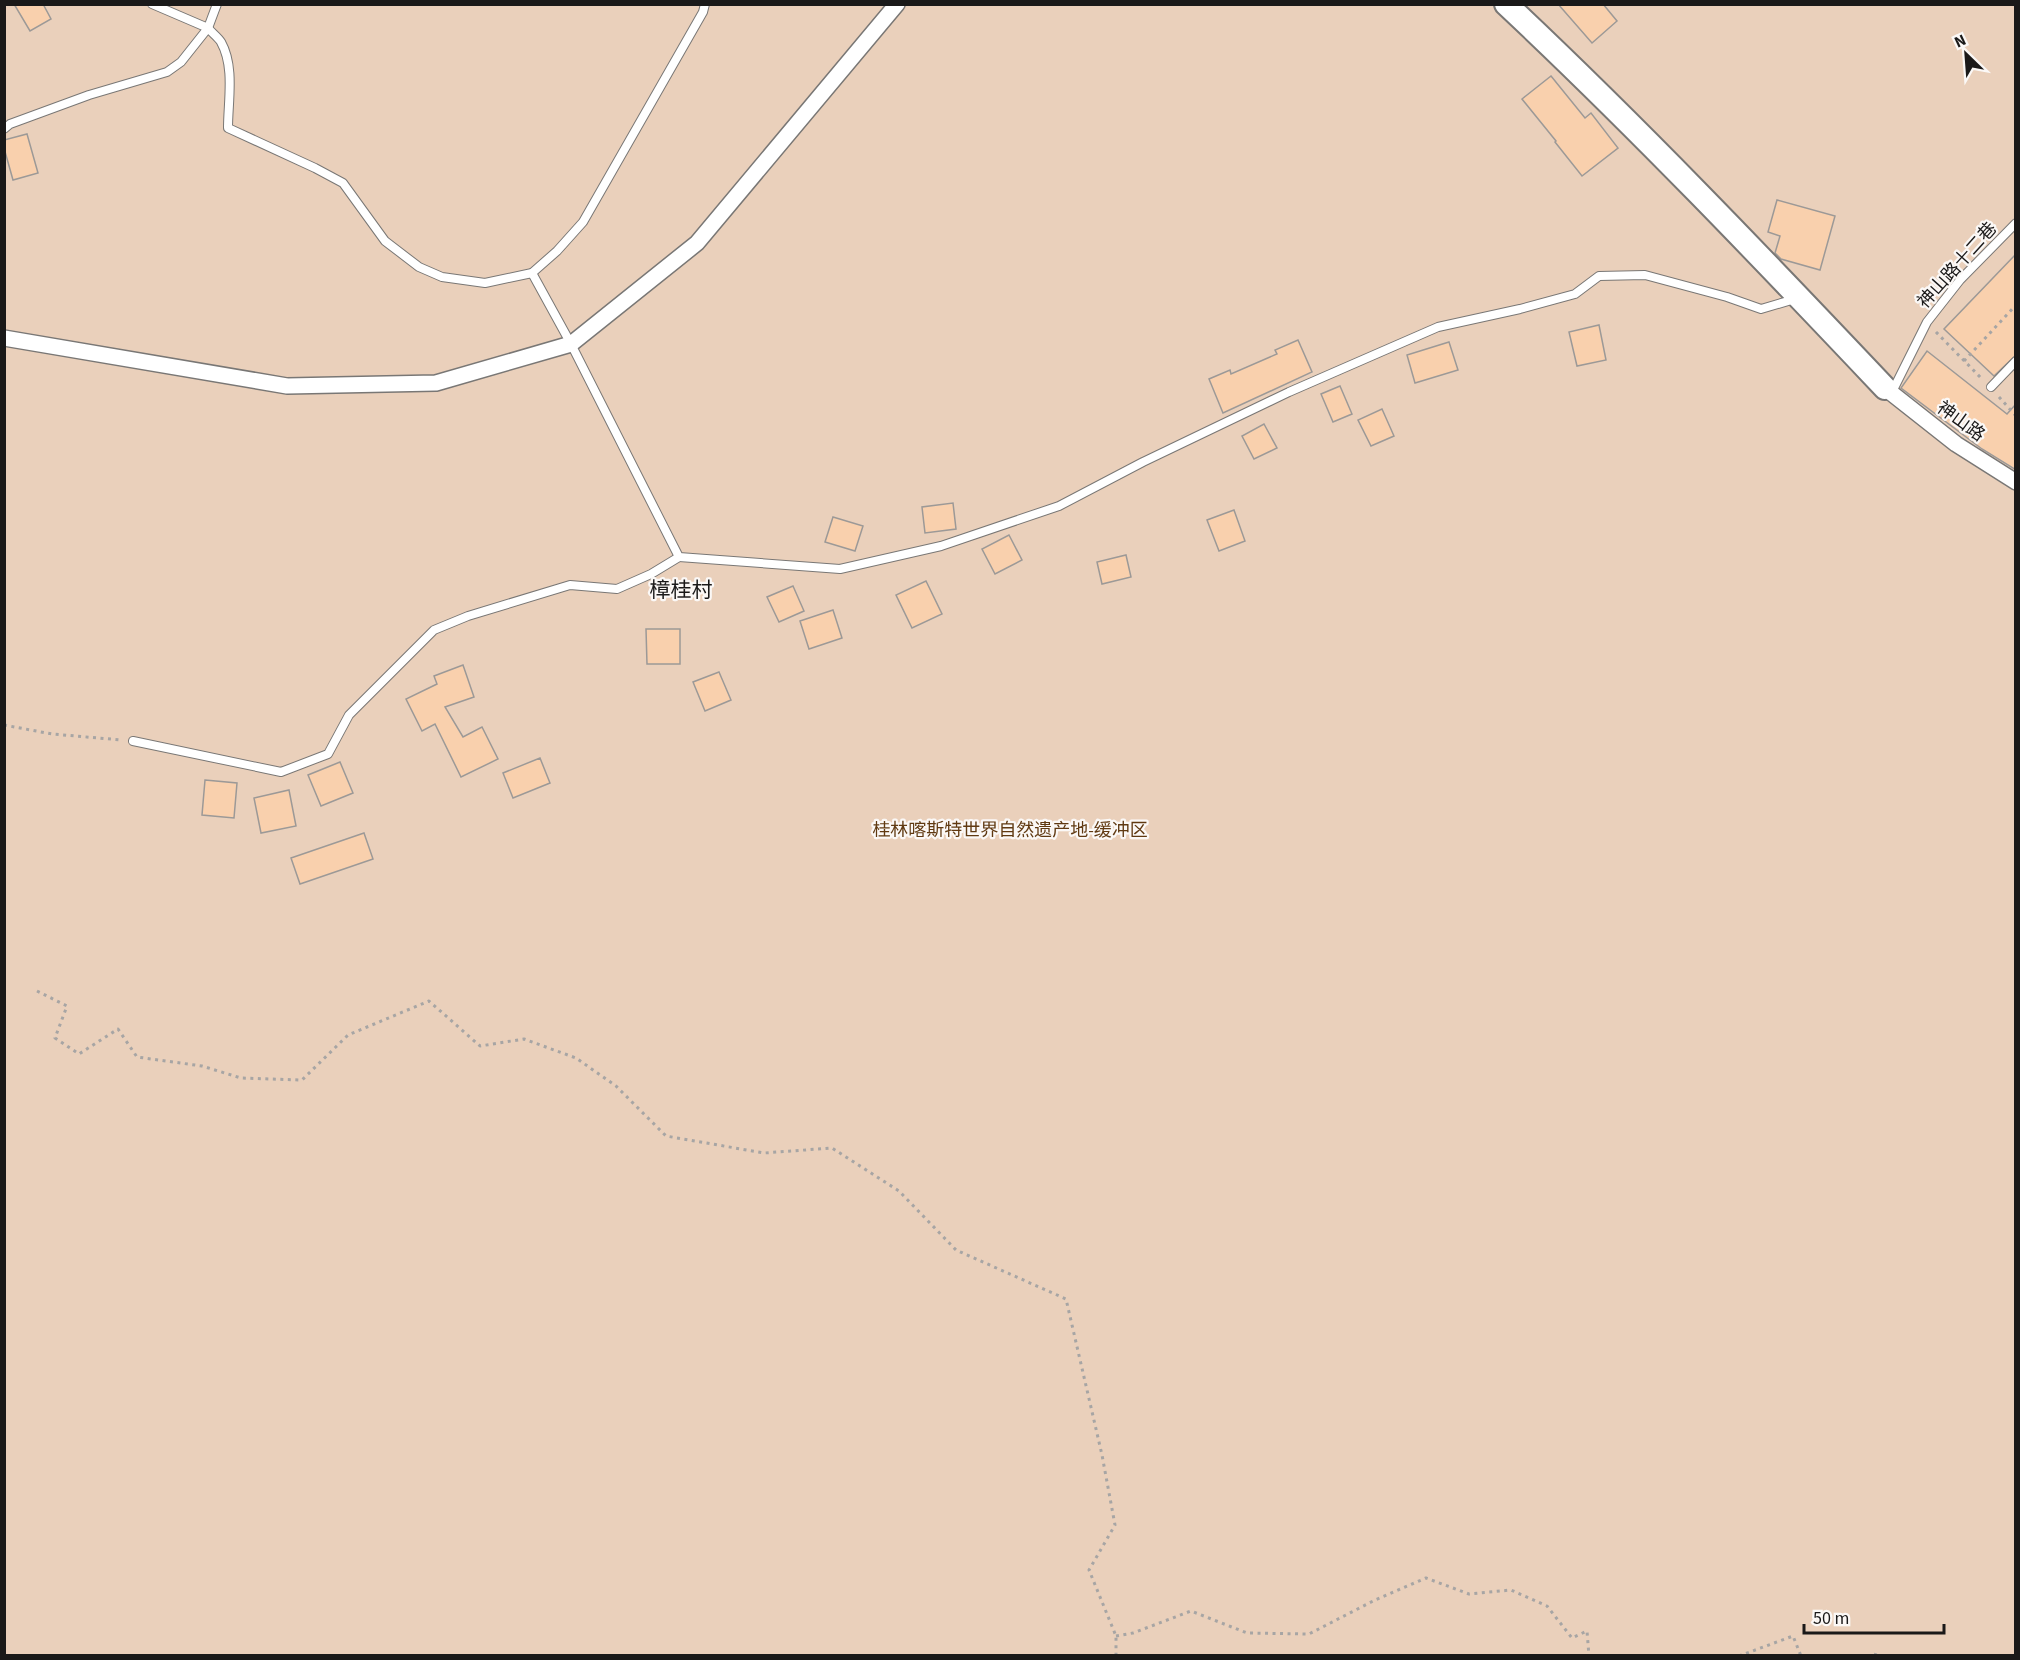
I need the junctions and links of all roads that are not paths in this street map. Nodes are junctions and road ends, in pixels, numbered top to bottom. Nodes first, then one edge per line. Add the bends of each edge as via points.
1 (152, 4) edge
2 (217, 4) edge
3 (705, 4) edge
4 (897, 4) edge
5 (1506, 4) edge
6 (208, 28) junction
7 (4, 129) edge
8 (2016, 223) edge
9 (532, 273) junction
10 (1800, 298) junction
11 (4, 338) edge
12 (572, 344) junction
13 (2016, 361) edge
14 (1991, 387) road end
15 (1888, 391) junction
16 (2016, 482) edge
17 (679, 557) junction
18 (134, 741) road end

1 - 6 lane
2 - 6 lane
3 - 9 lane via 584,222
4 - 12 street via 697,243
5 - 10 main road
6 - 7 lane via 181,62 166,72 89,95
6 - 9 lane via 220,40 226,54 228,128 344,183 384,241 419,267 442,277 484,283
8 - 15 lane, 神山路十二巷 via 1960,280 1927,322
9 - 12 lane
10 - 15 main road
10 - 17 lane via 1761,309 1645,275 1599,276 1575,294 1438,327 1289,392 1059,506 941,546 840,569
11 - 12 street via 287,386 436,383
12 - 17 lane
13 - 14 lane
15 - 16 street, 神山路 via 1956,444
17 - 18 lane via 616,589 570,585 434,630 349,715 328,754 281,772

